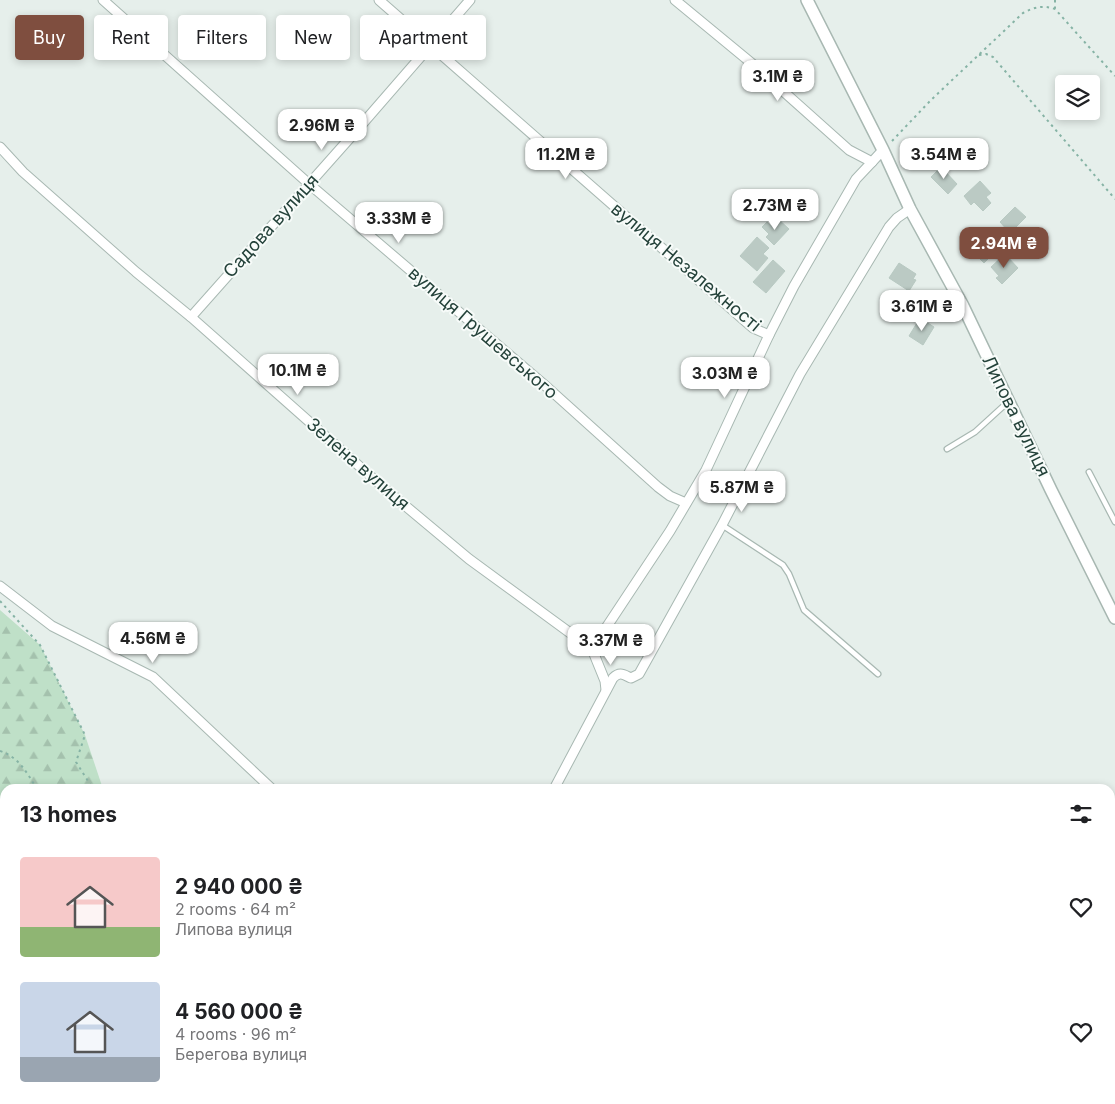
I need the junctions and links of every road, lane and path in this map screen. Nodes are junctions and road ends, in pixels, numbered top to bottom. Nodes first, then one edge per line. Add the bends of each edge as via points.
1 (103, 0) edge
2 (379, 0) edge
3 (470, 0) edge
4 (674, 0) edge
5 (807, 0) edge
6 (1055, 0) edge
7 (1055, 9) junction
8 (396, 15) edge
9 (457, 15) edge
10 (980, 56) junction
11 (417, 60) edge
12 (447, 60) edge
13 (1114, 74) edge
14 (0, 147) edge
15 (884, 150) junction
16 (872, 162) junction
17 (308, 183) junction
18 (1115, 199) edge
19 (910, 209) junction
20 (191, 317) junction
21 (769, 335) junction
22 (1009, 401) junction
23 (947, 449) dead end
24 (1089, 472) dead end
25 (686, 503) junction
26 (1115, 522) edge
27 (722, 524) junction
28 (0, 586) edge
29 (0, 602) edge
30 (1115, 618) edge
31 (592, 649) junction
32 (878, 674) dead end
33 (606, 690) junction
34 (0, 751) edge
35 (34, 784) edge
36 (90, 784) edge
37 (267, 784) edge
38 (557, 784) edge

1 - 17 street, вулиця Грушевського
2 - 8 street, вулиця Незалежності
3 - 9 street, Садова вулиця
4 - 16 street via 740,53 849,150
5 - 15 street, Липова вулиця
6 - 7 path
7 - 10 path via 1039,7 1023,13
7 - 13 path
10 - 15 path via 931,100
10 - 18 path via 993,57
11 - 17 street, Садова вулиця
12 - 21 street, вулиця Незалежності via 753,328
14 - 20 street, Зелена вулиця via 23,172
15 - 16 street
15 - 19 street, Липова вулиця
16 - 21 street via 856,179
17 - 20 street, Садова вулиця
17 - 25 street, вулиця Грушевського via 540,381 658,487
19 - 22 street, Липова вулиця via 963,306
19 - 27 street via 896,218 890,227 800,374
20 - 31 street, Зелена вулиця via 462,553
21 - 25 street via 706,470
22 - 23 lane via 975,432
22 - 30 street, Липова вулиця
24 - 26 lane
25 - 31 street
27 - 32 lane via 783,565 804,610
27 - 33 street via 639,674 631,678 616,674
28 - 37 street via 52,626 153,677
29 - 36 path via 40,646 85,735 76,762
31 - 33 street
33 - 38 street
34 - 35 path via 20,762

